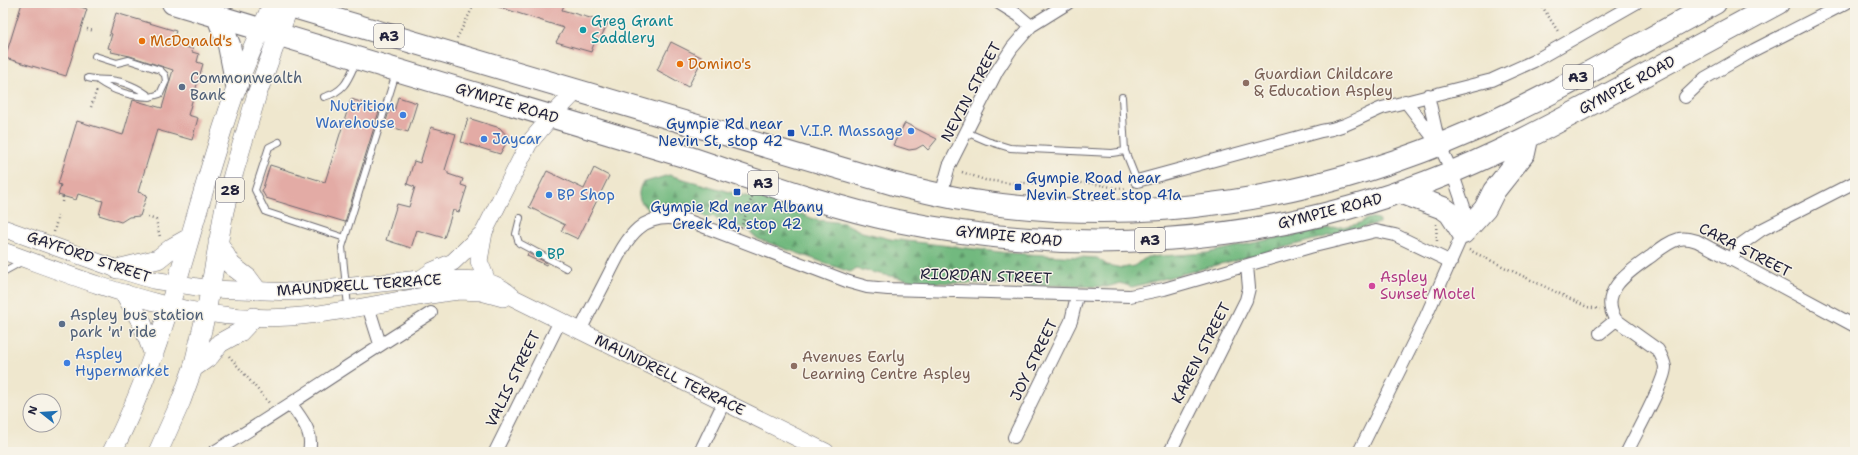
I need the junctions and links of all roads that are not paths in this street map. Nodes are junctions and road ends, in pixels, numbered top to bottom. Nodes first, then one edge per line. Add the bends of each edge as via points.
1 (173, 3) edge
2 (999, 3) edge
3 (1068, 3) edge
4 (1636, 3) edge
5 (1715, 3) edge
6 (1778, 3) edge
7 (1846, 3) edge
8 (283, 4) edge
9 (218, 17) junction
10 (1031, 26) junction
11 (269, 32) junction
12 (95, 56) dead end
13 (357, 58) junction
14 (397, 70) junction
15 (88, 78) dead end
16 (237, 85) junction
17 (576, 91) junction
18 (1428, 95) junction
19 (324, 97) dead end
20 (1122, 97) dead end
21 (1685, 97) dead end
22 (1405, 101) junction
23 (551, 117) junction
24 (966, 132) junction
25 (1527, 139) junction
26 (279, 142) dead end
27 (1439, 144) junction
28 (1124, 151) junction
29 (850, 172) junction
30 (1452, 172) junction
31 (1137, 181) joint
32 (1855, 182) edge
33 (1400, 192) junction
34 (941, 195) junction
35 (840, 206) junction
36 (520, 218) dead end
37 (3, 228) edge
38 (484, 232) junction
39 (1463, 233) junction
40 (189, 238) junction
41 (345, 238) junction
42 (218, 242) junction
43 (3, 251) edge
44 (26, 259) junction
45 (1731, 260) junction
46 (1451, 262) junction
47 (1247, 266) junction
48 (566, 268) dead end
49 (117, 269) junction
50 (3, 272) edge
51 (420, 279) junction
52 (487, 281) junction
53 (176, 285) junction
54 (345, 286) junction
55 (210, 289) junction
56 (257, 290) junction
57 (125, 294) junction
58 (1077, 296) junction
59 (514, 298) junction
60 (170, 306) junction
61 (368, 306) junction
62 (348, 309) junction
63 (206, 313) junction
64 (431, 313) dead end
65 (1613, 316) junction
66 (254, 317) junction
67 (560, 321) junction
68 (1855, 326) edge
69 (580, 331) junction
70 (1600, 334) dead end
71 (380, 344) junction
72 (154, 356) junction
73 (192, 368) junction
74 (724, 402) junction
75 (291, 404) junction
76 (1014, 437) dead end
77 (309, 451) dead end
78 (112, 452) edge
79 (158, 452) edge
80 (214, 452) edge
81 (495, 452) edge
82 (700, 452) edge
83 (826, 452) edge
84 (1170, 452) edge
85 (1359, 452) edge
86 (1627, 452) edge

1 - 9 highway, GYMPIE ROAD / A3
2 - 10 street
3 - 10 street, NEVIN STREET
4 - 18 street via 1534,61 1492,80
5 - 27 highway, GYMPIE ROAD / A3 via 1503,116
6 - 25 highway, GYMPIE ROAD / A3
7 - 21 street via 1705,78
8 - 11 main road, 28
8 - 17 highway, GYMPIE ROAD / A3
9 - 11 highway, GYMPIE ROAD / A3
9 - 16 highway via 229,45
10 - 24 street, NEVIN STREET via 997,71
11 - 13 highway, GYMPIE ROAD / A3
11 - 16 main road, 28
11 - 42 main road, 28
12 - 15 lane via 117,63 129,60 160,70 165,75 164,88 160,94 150,97 141,89 111,80 99,81
13 - 14 highway, GYMPIE ROAD / A3
13 - 19 lane via 347,84
14 - 23 highway, GYMPIE ROAD / A3
14 - 41 lane
16 - 40 main road, 28
17 - 23 main road
17 - 29 highway, GYMPIE ROAD / A3
18 - 22 street
18 - 27 street
20 - 28 lane
22 - 27 street
22 - 31 street via 1366,114 1345,126
23 - 35 highway, GYMPIE ROAD / A3
23 - 38 main road via 529,143
24 - 28 lane via 1010,148 1112,153
24 - 34 street, NEVIN STREET via 945,177
25 - 30 highway, GYMPIE ROAD / A3
25 - 39 highway via 1524,153 1494,191 1485,209
26 - 41 lane via 269,147 255,190 266,212
27 - 30 street
27 - 34 highway, GYMPIE ROAD / A3 via 1381,166 1311,187 1251,199 1178,208 1100,212 1020,208
28 - 31 lane
29 - 34 highway, GYMPIE ROAD / A3
29 - 35 highway
30 - 33 highway, GYMPIE ROAD / A3
30 - 39 street via 1464,207
32 - 45 street via 1761,230 1740,245
33 - 35 highway, GYMPIE ROAD / A3 via 1337,211 1253,229 1111,242 1028,240 938,228
33 - 39 highway via 1443,208 1450,213
36 - 48 lane via 516,234 519,243
37 - 49 main road, GAYFORD STREET
38 - 51 main road via 453,262
38 - 52 main road via 479,261
39 - 46 street
40 - 49 main road via 158,259
40 - 53 main road, 28
41 - 54 lane via 342,248
42 - 55 main road, 28
42 - 56 main road via 231,265 248,278
43 - 44 main road, GAYFORD STREET
44 - 50 lane
44 - 57 main road, GAYFORD STREET
45 - 65 street, CARA STREET via 1697,241 1686,238 1674,240 1622,278 1611,296
45 - 68 street, CARA STREET
46 - 47 street, RIORDAN STREET via 1395,235 1376,231
46 - 85 street
47 - 58 street, RIORDAN STREET via 1148,294
47 - 84 street, KAREN STREET via 1249,288 1246,300
49 - 53 main road, GAYFORD STREET
51 - 52 main road, MAUNDRELL TERRACE via 433,281 470,278
51 - 54 main road, MAUNDRELL TERRACE
52 - 59 main road, MAUNDRELL TERRACE via 504,288
53 - 55 main road, MAUNDRELL TERRACE
53 - 60 main road, 28
54 - 56 main road, MAUNDRELL TERRACE via 295,292
54 - 62 lane
55 - 56 main road, MAUNDRELL TERRACE
55 - 63 main road, 28
57 - 60 main road, GAYFORD STREET
57 - 72 main road via 142,323
58 - 69 street, RIORDAN STREET via 867,287 821,272 698,224 662,217 636,229 625,242
58 - 76 street, JOY STREET via 1072,321
59 - 61 main road, MAUNDRELL TERRACE via 500,298 468,291
59 - 67 main road, MAUNDRELL TERRACE
60 - 63 main road, MAUNDRELL TERRACE
60 - 72 main road, 28
61 - 62 main road, MAUNDRELL TERRACE
61 - 71 street
62 - 66 main road, MAUNDRELL TERRACE via 289,317
63 - 66 main road, MAUNDRELL TERRACE
63 - 73 main road, 28
64 - 71 street
65 - 70 street
65 - 86 street via 1658,350 1665,368
66 - 73 main road via 240,332 220,344 210,356
67 - 69 main road, MAUNDRELL TERRACE
67 - 81 street, VALIS STREET
69 - 74 main road, MAUNDRELL TERRACE
71 - 75 street
72 - 78 main road, 28
73 - 79 main road, 28 via 181,401
74 - 82 street
74 - 83 main road, MAUNDRELL TERRACE
75 - 77 street via 310,434
75 - 80 street

